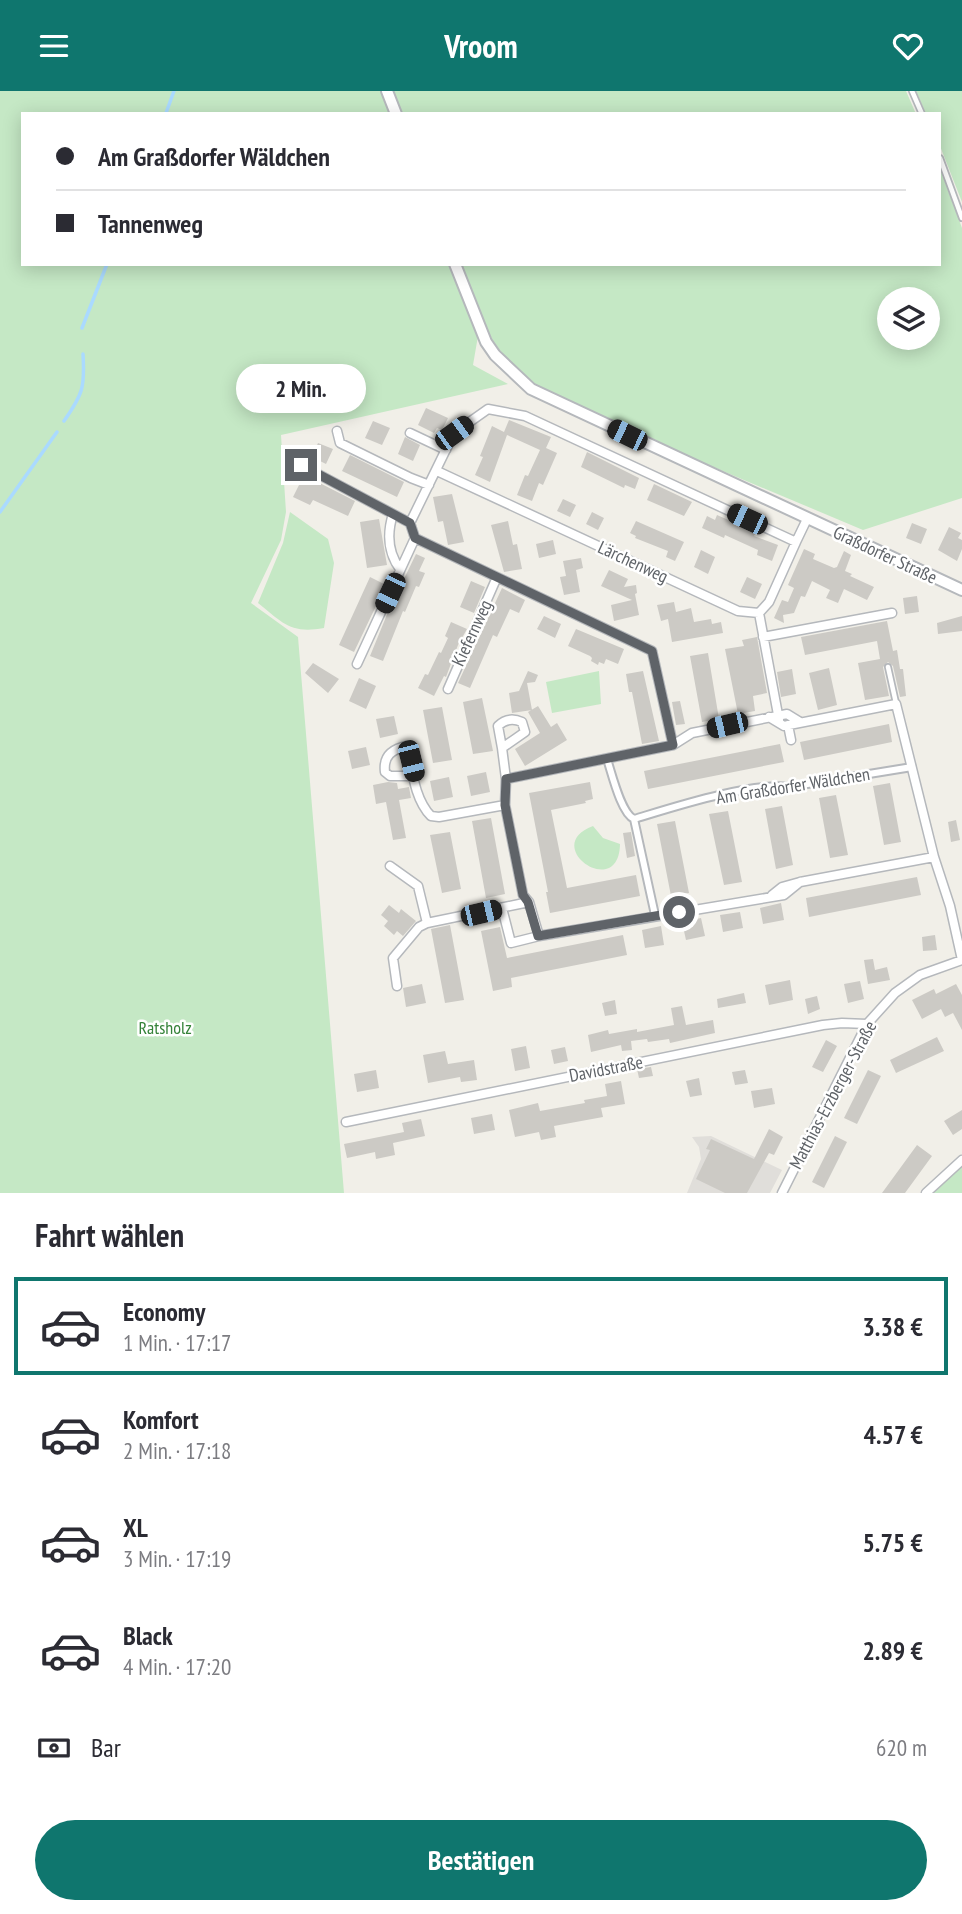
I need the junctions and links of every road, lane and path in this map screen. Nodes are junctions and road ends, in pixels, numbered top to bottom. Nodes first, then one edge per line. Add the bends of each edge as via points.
1 (387, 91) edge
2 (912, 91) edge
3 (395, 112) edge
4 (921, 112) edge
5 (941, 161) edge
6 (962, 218) edge
7 (456, 266) edge
8 (337, 431) dead end
9 (410, 433) dead end
10 (446, 450) junction
11 (301, 465) dead end
12 (437, 471) junction
13 (429, 485) junction
14 (393, 514) junction
15 (807, 519) junction
16 (410, 523) junction
17 (415, 538) junction
18 (796, 542) junction
19 (400, 569) junction
20 (497, 577) junction
21 (962, 590) edge
22 (759, 613) junction
23 (892, 613) dead end
24 (763, 637) junction
25 (357, 664) dead end
26 (888, 667) dead end
27 (448, 689) dead end
28 (896, 704) junction
29 (779, 720) junction
30 (800, 722) junction
31 (791, 740) dead end
32 (673, 745) junction
33 (502, 748) dead end
34 (607, 759) junction
35 (912, 767) junction
36 (414, 776) junction
37 (506, 779) junction
38 (505, 805) junction
39 (634, 819) junction
40 (934, 857) junction
41 (390, 866) dead end
42 (528, 902) junction
43 (502, 908) junction
44 (655, 915) junction
45 (427, 923) junction
46 (538, 936) junction
47 (962, 960) edge
48 (397, 986) dead end
49 (867, 1024) junction
50 (346, 1122) dead end
51 (962, 1160) edge
52 (782, 1193) edge
53 (926, 1193) edge

1 - 3 street
2 - 4 lane
5 - 6 lane
7 - 15 street, Graßdorfer Straße via 486,342 531,389
8 - 13 street via 340,443
9 - 10 street
10 - 12 street
10 - 18 street via 454,433 488,409 526,416
11 - 14 street
12 - 13 street
12 - 22 street, Lärchenweg via 738,611
13 - 16 street
14 - 16 street
14 - 19 street via 388,530 393,559
15 - 18 street
15 - 21 street, Graßdorfer Straße
16 - 17 street
17 - 19 street
17 - 20 street
18 - 22 street via 769,602
19 - 25 street
20 - 27 street, Kiefernweg
20 - 32 street via 652,651
22 - 24 street
23 - 24 street
24 - 29 street
26 - 28 lane
28 - 30 street
28 - 35 street
29 - 30 street
29 - 30 street via 788,714
29 - 31 street
29 - 32 street via 692,733
32 - 34 street
33 - 37 street
34 - 37 street
34 - 39 street via 624,807
35 - 39 street, Am Graßdorfer Wäldchen via 789,787 772,785
35 - 40 street
36 - 36 street via 407,746 387,756 385,772 390,776
36 - 38 street via 420,800 431,816
37 - 38 street
38 - 42 street
39 - 44 street
40 - 44 street via 800,883 783,895
40 - 47 street
41 - 45 street via 418,885
42 - 43 street
42 - 46 street
43 - 45 street
43 - 46 street via 511,943
44 - 46 street
45 - 48 street via 393,958
47 - 49 street, Matthias-Erzberger-Straße via 920,975 895,993
49 - 50 street, Davidstraße via 823,1025
49 - 52 street, Matthias-Erzberger-Straße
51 - 53 street

